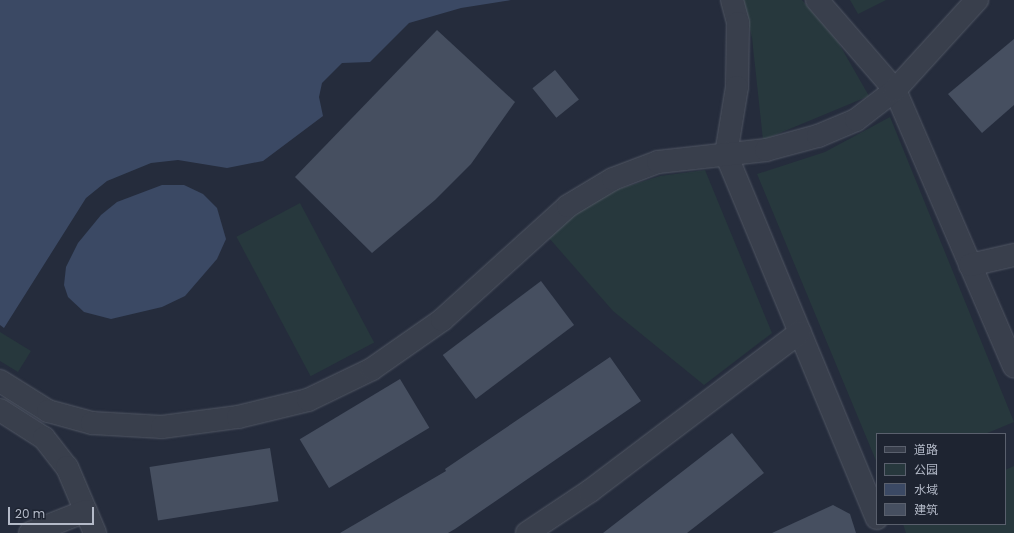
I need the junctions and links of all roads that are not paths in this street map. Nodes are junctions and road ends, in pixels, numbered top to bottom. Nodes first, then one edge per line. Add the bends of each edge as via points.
1 (732, 0) edge
2 (817, 0) edge
3 (977, 0) edge
4 (895, 90) junction
5 (726, 154) junction
6 (1014, 255) edge
7 (970, 265) junction
8 (800, 332) junction
9 (1014, 366) edge
10 (0, 381) edge
11 (0, 410) edge
12 (86, 511) junction
13 (876, 516) edge
14 (30, 533) edge
15 (95, 533) edge
16 (527, 533) edge

1 - 5 street via 738,23 737,87
2 - 4 street
3 - 4 street
4 - 5 street via 856,120 818,136 766,150
4 - 7 street
5 - 8 street
5 - 10 street via 658,162 613,179 568,206 442,320 372,369 308,400 238,417 162,427 92,423 48,411
6 - 7 street
7 - 9 street
8 - 13 street
8 - 16 street via 590,491
11 - 12 street via 44,438 67,467
12 - 14 street
12 - 15 street

